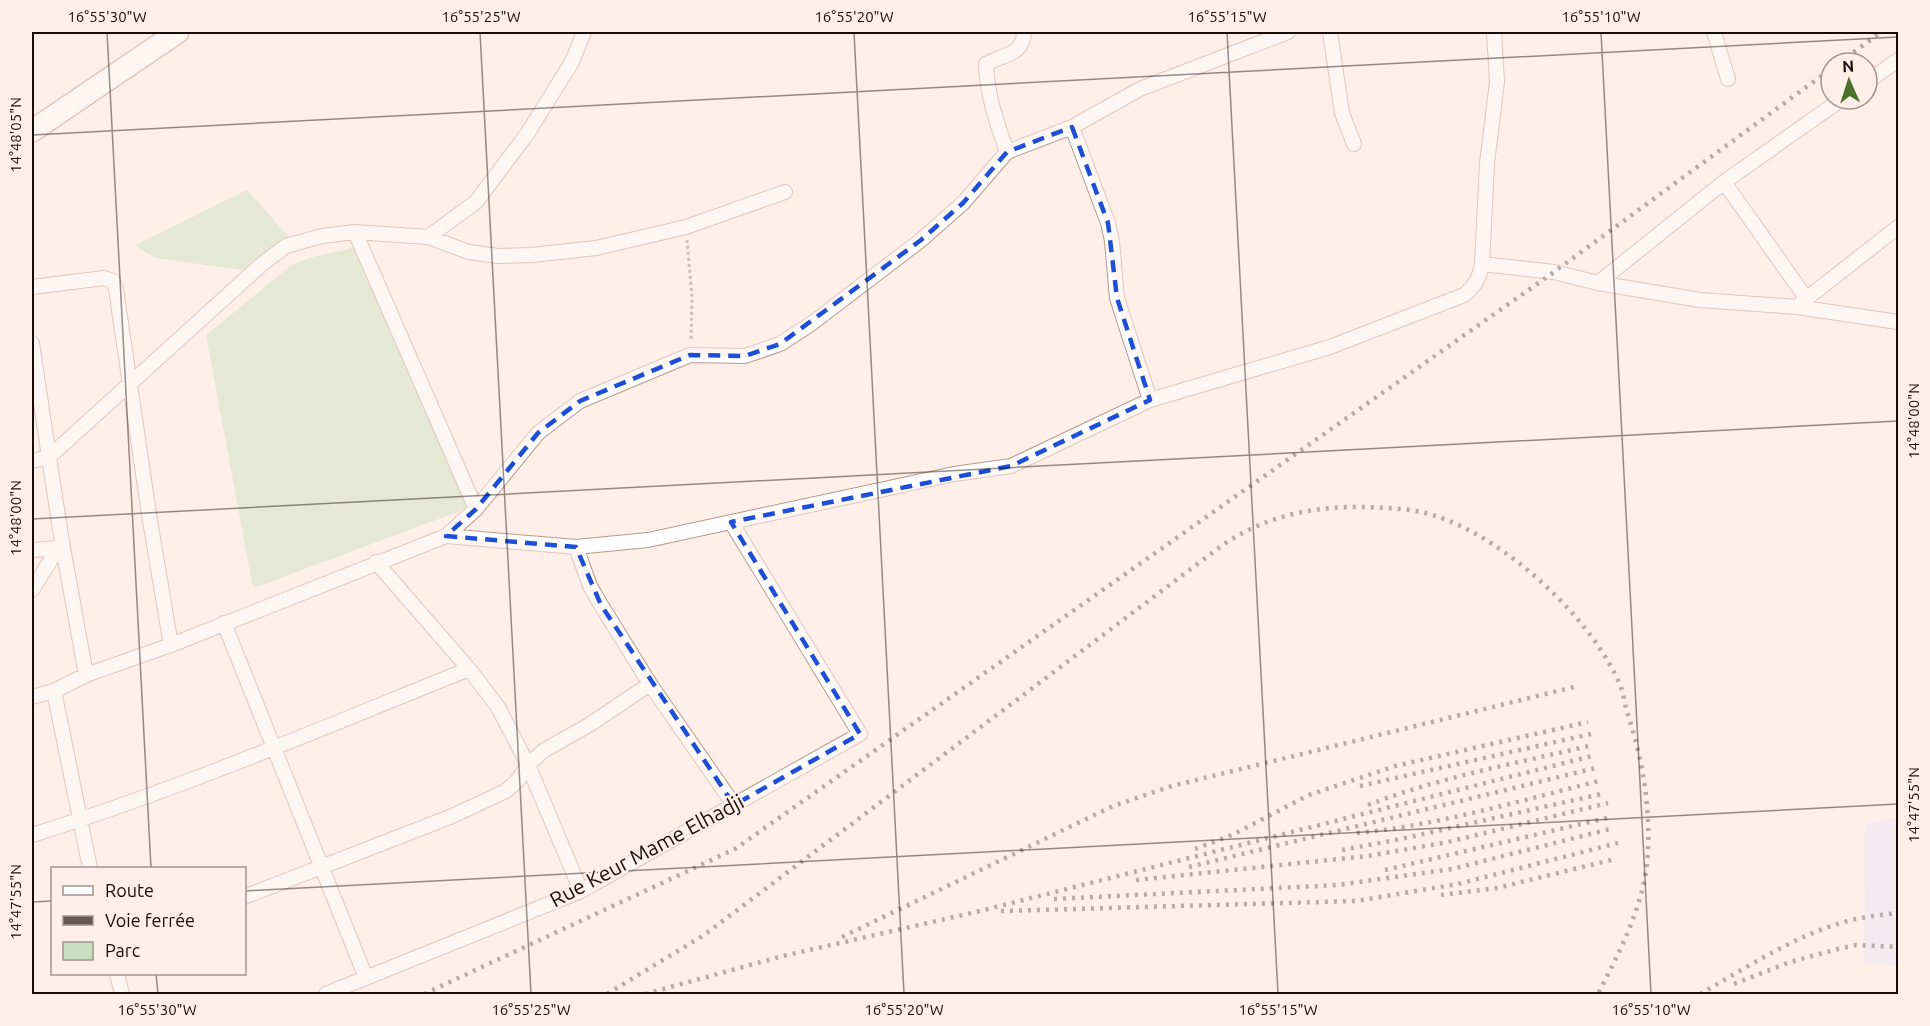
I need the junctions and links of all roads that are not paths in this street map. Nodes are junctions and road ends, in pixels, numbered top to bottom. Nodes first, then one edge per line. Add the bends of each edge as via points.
1 (178, 32) edge
2 (584, 32) edge
3 (1024, 32) edge
4 (1288, 32) edge
5 (1330, 32) edge
6 (1494, 32) edge
7 (1714, 32) edge
8 (1899, 60) edge
9 (1879, 74) edge
10 (1728, 79) dead end
11 (1825, 111) edge
12 (1072, 128) junction
13 (32, 131) edge
14 (1354, 144) dead end
15 (1007, 152) junction
16 (1724, 182) junction
17 (785, 192) dead end
18 (1899, 227) edge
19 (355, 232) junction
20 (428, 237) junction
21 (1482, 264) junction
22 (1598, 283) junction
23 (32, 287) edge
24 (1802, 302) junction
25 (1899, 321) edge
26 (32, 343) edge
27 (34, 374) edge
28 (130, 384) junction
29 (1150, 400) junction
30 (49, 457) junction
31 (32, 461) edge
32 (476, 509) junction
33 (731, 522) junction
34 (446, 536) junction
35 (60, 545) junction
36 (576, 547) junction
37 (32, 550) edge
38 (376, 562) junction
39 (32, 590) edge
40 (224, 623) junction
41 (171, 645) junction
42 (469, 669) junction
43 (86, 675) junction
44 (650, 684) junction
45 (54, 692) junction
46 (32, 697) edge
47 (274, 747) junction
48 (528, 765) junction
49 (734, 805) junction
50 (79, 820) junction
51 (32, 835) edge
52 (90, 867) edge
53 (322, 867) junction
54 (581, 891) junction
55 (246, 896) edge
56 (117, 975) edge
57 (366, 978) junction
58 (122, 994) edge
59 (326, 994) edge

1 - 13 main road
2 - 20 street via 572,62 527,135 476,202
3 - 15 street via 1016,52 987,64 994,113
4 - 12 street via 1140,88
5 - 14 street via 1342,113
6 - 21 street via 1497,82 1487,163
7 - 10 street
8 - 9 street
11 - 16 street
12 - 15 street
12 - 29 street via 1108,223 1117,298
15 - 32 street via 963,203 921,240 811,324 780,344 745,356 690,355 580,401 538,433
16 - 22 street
16 - 24 street
17 - 20 street via 686,227 596,248 498,256 469,252
18 - 24 street
19 - 20 street
19 - 28 street via 286,246
19 - 32 street
21 - 22 street via 1554,272
21 - 29 street via 1479,279 1464,295 1330,347
22 - 24 street via 1700,300
23 - 28 street via 66,281 113,280
24 - 25 street
26 - 27 street
27 - 30 street
28 - 30 street
28 - 41 street
29 - 33 street via 1011,466 954,474
30 - 31 street
30 - 35 street
32 - 34 street
33 - 36 street via 648,540
33 - 49 street, Rue Keur Mame Elhadji via 860,734
34 - 36 street
34 - 38 street
35 - 37 street
35 - 39 street
35 - 43 street
36 - 44 street via 590,586
38 - 40 street
38 - 42 street
40 - 41 street
40 - 47 street
41 - 43 street
42 - 47 street
42 - 48 street via 498,707
43 - 45 street
44 - 48 street via 543,751
44 - 49 street
45 - 46 street
45 - 50 street
47 - 50 street
47 - 53 street
48 - 53 street via 506,791
48 - 54 street
49 - 54 street, Rue Keur Mame Elhadji
50 - 51 street
50 - 52 street
53 - 55 street
53 - 57 street
54 - 57 street, Rue Keur Mame Elhadji
56 - 58 street
57 - 59 street, Rue Keur Mame Elhadji

